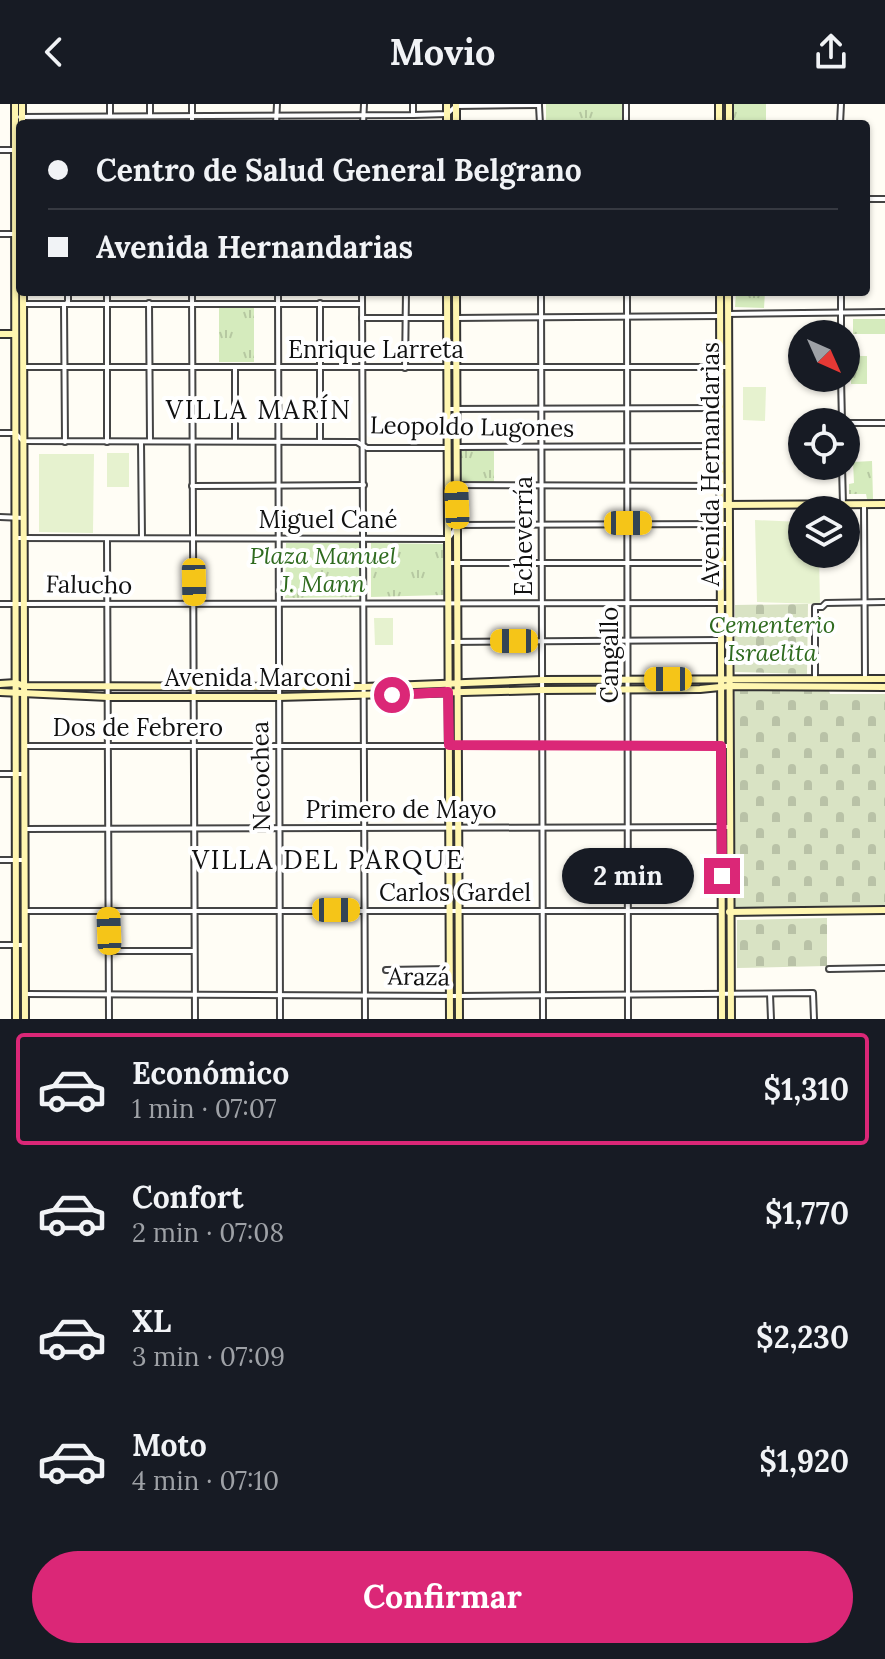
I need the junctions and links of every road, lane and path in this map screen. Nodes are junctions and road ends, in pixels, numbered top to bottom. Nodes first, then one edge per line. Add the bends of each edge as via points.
1 (15, 104) edge
2 (22, 104) edge
3 (110, 104) edge
4 (150, 104) edge
5 (192, 104) edge
6 (277, 104) edge
7 (364, 104) edge
8 (413, 104) edge
9 (447, 104) edge
10 (456, 105) edge
11 (539, 105) edge
12 (447, 114) junction
13 (110, 115) junction
14 (150, 115) junction
15 (363, 115) junction
16 (413, 115) junction
17 (192, 116) junction
18 (276, 117) junction
19 (20, 119) edge
20 (192, 120) edge
21 (363, 120) edge
22 (447, 120) edge
23 (18, 296) edge
24 (23, 296) edge
25 (68, 296) edge
26 (107, 296) edge
27 (192, 296) edge
28 (278, 296) edge
29 (362, 296) edge
30 (406, 296) edge
31 (448, 296) edge
32 (455, 296) edge
33 (541, 296) edge
34 (627, 296) edge
35 (720, 296) edge
36 (728, 296) edge
37 (841, 296) edge
38 (193, 302) junction
39 (149, 303) junction
40 (278, 303) junction
41 (320, 303) junction
42 (23, 304) junction
43 (107, 304) junction
44 (362, 304) junction
45 (64, 305) junction
46 (841, 312) junction
47 (885, 312) edge
48 (729, 313) junction
49 (542, 316) junction
50 (627, 316) junction
51 (720, 316) junction
52 (362, 318) junction
53 (406, 318) junction
54 (452, 318) junction
55 (841, 320) edge
56 (0, 334) edge
57 (18, 334) junction
58 (23, 367) junction
59 (108, 367) junction
60 (320, 367) junction
61 (542, 367) junction
62 (627, 367) junction
63 (720, 367) junction
64 (729, 367) junction
65 (65, 368) junction
66 (149, 368) junction
67 (192, 368) junction
68 (235, 368) junction
69 (278, 368) junction
70 (362, 368) junction
71 (405, 368) junction
72 (452, 369) junction
73 (542, 407) junction
74 (628, 407) junction
75 (720, 408) junction
76 (729, 408) junction
77 (447, 409) junction
78 (456, 409) junction
79 (860, 422) edge
80 (885, 423) edge
81 (0, 433) edge
82 (15, 433) junction
83 (23, 441) junction
84 (235, 441) junction
85 (278, 441) junction
86 (65, 442) junction
87 (107, 442) junction
88 (141, 442) junction
89 (150, 442) junction
90 (193, 442) junction
91 (320, 442) junction
92 (541, 446) junction
93 (720, 446) junction
94 (362, 447) junction
95 (457, 447) junction
96 (626, 447) junction
97 (730, 447) junction
98 (448, 448) junction
99 (457, 484) junction
100 (364, 485) junction
101 (448, 485) junction
102 (541, 485) junction
103 (192, 486) junction
104 (627, 486) junction
105 (720, 486) junction
106 (729, 486) junction
107 (279, 487) junction
108 (860, 504) edge
109 (864, 504) junction
110 (885, 504) edge
111 (720, 505) junction
112 (729, 505) junction
113 (788, 505) edge
114 (0, 517) edge
115 (15, 517) junction
116 (24, 518) junction
117 (628, 523) junction
118 (541, 524) junction
119 (721, 524) junction
120 (729, 524) junction
121 (458, 525) junction
122 (15, 538) junction
123 (25, 538) junction
124 (142, 538) junction
125 (193, 538) junction
126 (280, 538) junction
127 (107, 539) junction
128 (364, 539) junction
129 (448, 539) junction
130 (448, 563) junction
131 (458, 563) junction
132 (628, 563) junction
133 (721, 563) junction
134 (730, 563) junction
135 (542, 564) junction
136 (364, 602) junction
137 (449, 602) junction
138 (457, 602) junction
139 (542, 602) junction
140 (628, 602) junction
141 (721, 602) junction
142 (865, 602) junction
143 (885, 602) edge
144 (24, 603) junction
145 (279, 603) junction
146 (730, 603) junction
147 (0, 604) edge
148 (15, 604) junction
149 (108, 604) junction
150 (194, 604) junction
151 (721, 640) junction
152 (730, 640) junction
153 (542, 641) junction
154 (628, 641) junction
155 (448, 642) junction
156 (457, 642) junction
157 (627, 679) junction
158 (865, 679) junction
159 (885, 679) edge
160 (542, 680) junction
161 (815, 680) junction
162 (727, 681) junction
163 (448, 683) junction
164 (457, 683) junction
165 (0, 684) edge
166 (20, 685) junction
167 (108, 687) junction
168 (195, 687) junction
169 (364, 687) junction
170 (885, 687) edge
171 (278, 688) junction
172 (721, 688) junction
173 (627, 689) junction
174 (542, 690) junction
175 (0, 692) edge
176 (15, 692) junction
177 (448, 692) junction
178 (457, 692) junction
179 (24, 695) junction
180 (195, 696) junction
181 (364, 696) junction
182 (108, 697) junction
183 (278, 697) junction
184 (196, 745) junction
185 (449, 745) junction
186 (457, 745) junction
187 (627, 745) junction
188 (25, 746) junction
189 (108, 746) junction
190 (278, 746) junction
191 (542, 746) junction
192 (721, 746) junction
193 (730, 746) junction
194 (364, 747) junction
195 (0, 774) edge
196 (16, 774) junction
197 (24, 774) junction
198 (196, 827) junction
199 (450, 827) junction
200 (629, 827) junction
201 (726, 827) junction
202 (109, 828) junction
203 (280, 828) junction
204 (365, 828) junction
205 (458, 828) junction
206 (542, 828) junction
207 (25, 829) junction
208 (0, 860) edge
209 (16, 860) junction
210 (25, 860) junction
211 (108, 910) junction
212 (279, 910) junction
213 (365, 910) junction
214 (885, 910) edge
215 (25, 911) junction
216 (194, 911) junction
217 (450, 911) junction
218 (543, 911) junction
219 (721, 911) junction
220 (459, 912) junction
221 (628, 912) junction
222 (731, 912) junction
223 (0, 945) edge
224 (15, 945) junction
225 (25, 945) junction
226 (110, 951) junction
227 (194, 951) junction
228 (885, 968) edge
229 (450, 969) junction
230 (829, 969) dead end
231 (386, 970) dead end
232 (280, 993) junction
233 (25, 994) junction
234 (109, 994) junction
235 (195, 994) junction
236 (543, 994) junction
237 (628, 994) junction
238 (722, 994) junction
239 (731, 994) junction
240 (770, 994) junction
241 (365, 995) junction
242 (450, 995) junction
243 (459, 996) junction
244 (16, 1019) edge
245 (25, 1019) edge
246 (109, 1019) edge
247 (195, 1019) edge
248 (280, 1019) edge
249 (365, 1019) edge
250 (450, 1019) edge
251 (459, 1019) edge
252 (543, 1019) edge
253 (628, 1019) edge
254 (722, 1019) edge
255 (731, 1019) edge
256 (771, 1019) edge
257 (814, 1019) edge

1 - 19 main road
2 - 19 main road
3 - 13 street
4 - 14 street
5 - 17 street
6 - 18 street
7 - 15 street
8 - 16 street
9 - 12 main road
10 - 11 street
10 - 12 street
12 - 16 street
12 - 22 main road
13 - 14 street
13 - 19 street
14 - 17 street
15 - 16 street
15 - 18 street
15 - 21 street
17 - 18 street
17 - 20 street
23 - 57 main road
24 - 42 main road
25 - 45 street
26 - 43 street
27 - 38 street
28 - 40 street, Necochea
29 - 44 street
30 - 53 street
31 - 54 main road
32 - 54 main road
33 - 49 street, Echeverría
34 - 50 street, Cangallo
35 - 51 main road, Avenida Hernandarias
36 - 48 main road, Avenida Hernandarias
37 - 46 street
38 - 39 street
38 - 40 street
38 - 67 street
39 - 43 street
39 - 66 street
40 - 41 street
40 - 69 street, Necochea
41 - 44 street
41 - 60 street
42 - 45 street
42 - 57 main road
43 - 45 street
43 - 59 street
44 - 52 street
45 - 65 street
46 - 47 street
46 - 48 street
46 - 55 street
48 - 51 street
48 - 64 main road, Avenida Hernandarias
49 - 50 street
49 - 54 street
49 - 61 street, Echeverría
50 - 51 street
50 - 62 street, Cangallo
51 - 63 main road, Avenida Hernandarias
52 - 53 street
52 - 70 street
53 - 54 street
53 - 71 street
54 - 72 main road
56 - 57 main road
57 - 58 main road
57 - 82 main road
58 - 65 street, Enrique Larreta
58 - 83 main road
59 - 65 street, Enrique Larreta
59 - 66 street, Enrique Larreta
59 - 87 street
60 - 69 street, Enrique Larreta
60 - 70 street, Enrique Larreta
60 - 91 street
61 - 62 street, Enrique Larreta
61 - 72 street, Enrique Larreta
61 - 73 street, Echeverría
62 - 63 street, Enrique Larreta
62 - 74 street, Cangallo
63 - 64 street, Enrique Larreta
63 - 75 main road, Avenida Hernandarias
64 - 76 main road, Avenida Hernandarias
65 - 86 street
66 - 67 street, Enrique Larreta
66 - 89 street
67 - 68 street, Enrique Larreta
67 - 90 street
68 - 69 street, Enrique Larreta
68 - 84 street
69 - 85 street, Necochea
70 - 71 street, Enrique Larreta
70 - 94 street
71 - 72 street, Enrique Larreta
72 - 77 main road
72 - 78 main road
73 - 74 street
73 - 78 street
73 - 92 street, Echeverría
74 - 75 street
74 - 96 street, Cangallo
75 - 76 street
75 - 93 main road, Avenida Hernandarias
76 - 97 main road, Avenida Hernandarias
77 - 78 street
77 - 98 main road
78 - 95 main road
79 - 80 street
81 - 82 street
82 - 83 street
82 - 115 main road
83 - 86 street, Leopoldo Lugones
83 - 116 main road
84 - 85 street, Leopoldo Lugones
84 - 90 street, Leopoldo Lugones
85 - 91 street, Leopoldo Lugones
85 - 107 street, Necochea
86 - 87 street, Leopoldo Lugones
87 - 88 street, Leopoldo Lugones
88 - 89 street, Leopoldo Lugones
88 - 124 street
89 - 90 street, Leopoldo Lugones
90 - 103 street
91 - 94 street, Leopoldo Lugones via 357,442
92 - 95 street, Leopoldo Lugones
92 - 96 street, Leopoldo Lugones
92 - 102 street, Echeverría
93 - 96 street, Leopoldo Lugones
93 - 97 street, Leopoldo Lugones
93 - 105 main road, Avenida Hernandarias
94 - 98 street, Leopoldo Lugones
94 - 100 street
95 - 98 street, Leopoldo Lugones
95 - 99 main road
96 - 104 street, Cangallo
97 - 106 main road, Avenida Hernandarias
98 - 101 main road
99 - 101 street
99 - 102 street
99 - 121 main road
100 - 107 street
100 - 128 street
101 - 129 main road
102 - 104 street
102 - 118 street, Echeverría
103 - 107 street
103 - 125 street
104 - 105 street
104 - 117 street, Cangallo
105 - 106 street
105 - 111 main road, Avenida Hernandarias
106 - 112 main road, Avenida Hernandarias
107 - 126 street, Necochea
108 - 109 main road
109 - 110 main road
109 - 142 street
111 - 112 main road
111 - 119 main road, Avenida Hernandarias
112 - 113 main road
112 - 120 main road, Avenida Hernandarias
114 - 115 street
115 - 116 street
115 - 122 main road
116 - 123 main road
117 - 118 street
117 - 119 street
117 - 132 street, Cangallo
118 - 121 street
118 - 135 street, Echeverría
119 - 120 street
119 - 133 main road, Avenida Hernandarias
120 - 134 main road, Avenida Hernandarias
121 - 129 street
121 - 131 main road
122 - 123 street, Miguel Cané
122 - 148 main road
123 - 127 street, Miguel Cané
123 - 144 main road
124 - 125 street, Miguel Cané
124 - 127 street, Miguel Cané
125 - 126 street, Miguel Cané
125 - 150 street
126 - 128 street, Miguel Cané
126 - 145 street, Necochea
127 - 149 street
128 - 129 street, Miguel Cané
128 - 136 street
129 - 130 main road
130 - 131 street
130 - 137 main road
131 - 135 street
131 - 138 main road
132 - 133 street
132 - 135 street
132 - 140 street, Cangallo
133 - 134 street
133 - 141 main road, Avenida Hernandarias
134 - 146 main road, Avenida Hernandarias
135 - 139 street, Echeverría
136 - 137 street, Falucho
136 - 145 street, Falucho
136 - 169 street
137 - 138 street, Falucho
137 - 155 main road
138 - 139 street, Falucho
138 - 156 main road
139 - 140 street, Falucho
139 - 153 street, Echeverría
140 - 141 street, Falucho
140 - 154 street, Cangallo
141 - 146 street, Falucho
141 - 151 main road, Avenida Hernandarias
142 - 143 street
142 - 158 street
142 - 161 street via 815,607
144 - 148 street, Falucho
144 - 149 street, Falucho
144 - 166 main road
145 - 150 street, Falucho
145 - 171 street, Necochea
146 - 152 main road, Avenida Hernandarias
147 - 148 street, Falucho
148 - 166 main road
149 - 150 street, Falucho
149 - 167 street
150 - 168 street
151 - 152 street
151 - 154 street
151 - 162 main road, Avenida Hernandarias
152 - 162 main road, Avenida Hernandarias
153 - 154 street
153 - 156 street
153 - 160 street, Echeverría
154 - 157 street, Cangallo
155 - 156 street
155 - 163 main road
156 - 164 main road
157 - 160 main road, Avenida Marconi
157 - 162 main road, Avenida Marconi
157 - 173 street, Cangallo
158 - 159 main road, Avenida Marconi
158 - 161 main road, Avenida Marconi
160 - 164 main road, Avenida Marconi
160 - 174 street, Echeverría
161 - 162 main road, Avenida Marconi
162 - 170 main road, Avenida Marconi
162 - 172 main road, Avenida Hernandarias
162 - 193 main road, Avenida Hernandarias
163 - 164 main road, Avenida Marconi
163 - 169 main road, Avenida Marconi
163 - 177 main road
164 - 178 main road
165 - 166 main road, Avenida Marconi
166 - 167 main road, Avenida Marconi
166 - 176 main road
166 - 179 main road
167 - 168 main road, Avenida Marconi
167 - 182 street
168 - 171 main road, Avenida Marconi
168 - 180 street
169 - 171 main road, Avenida Marconi
169 - 181 street
171 - 183 street, Necochea
172 - 173 main road, Avenida Marconi
172 - 192 main road, Avenida Hernandarias
173 - 174 main road, Avenida Marconi
173 - 187 street, Cangallo
174 - 178 main road, Avenida Marconi
174 - 191 street, Echeverría
175 - 176 main road, Avenida Marconi
176 - 179 main road, Avenida Marconi
176 - 196 main road
177 - 178 main road, Avenida Marconi
177 - 181 main road, Avenida Marconi
177 - 185 main road
178 - 186 main road
179 - 182 main road, Avenida Marconi
179 - 188 main road
180 - 182 main road, Avenida Marconi
180 - 183 main road, Avenida Marconi
180 - 184 street
181 - 183 main road, Avenida Marconi
181 - 194 street
182 - 189 street
183 - 190 street, Necochea
184 - 189 street, Dos de Febrero
184 - 190 street, Dos de Febrero
184 - 198 street
185 - 186 street, Dos de Febrero
185 - 194 street, Dos de Febrero
185 - 199 main road
186 - 191 street, Dos de Febrero
186 - 205 main road
187 - 191 street, Dos de Febrero
187 - 192 street, Dos de Febrero
187 - 200 street, Cangallo
188 - 189 street, Dos de Febrero
188 - 197 main road
189 - 202 street
190 - 194 street, Dos de Febrero
190 - 203 street, Necochea
191 - 206 street, Echeverría
192 - 193 street, Dos de Febrero
192 - 201 main road, Avenida Hernandarias
193 - 201 main road, Avenida Hernandarias
194 - 204 street
195 - 196 street
196 - 197 street
196 - 209 main road
197 - 207 main road
198 - 202 street, Primero de Mayo
198 - 203 street, Primero de Mayo
198 - 216 street
199 - 204 street, Primero de Mayo
199 - 205 street, Primero de Mayo
199 - 217 main road
200 - 201 street, Primero de Mayo
200 - 206 street, Primero de Mayo
200 - 221 street, Cangallo
201 - 219 main road, Avenida Hernandarias
201 - 222 main road, Avenida Hernandarias
202 - 207 street, Primero de Mayo
202 - 211 street
203 - 204 street, Primero de Mayo
203 - 212 street, Necochea
204 - 213 street
205 - 206 street, Primero de Mayo
205 - 220 main road
206 - 218 street, Echeverría
207 - 210 main road
208 - 209 street
209 - 210 street
209 - 224 main road
210 - 215 main road
211 - 215 street, Carlos Gardel
211 - 216 street, Carlos Gardel
211 - 226 street
212 - 213 street, Carlos Gardel
212 - 216 street, Carlos Gardel
212 - 232 street, Necochea
213 - 217 street, Carlos Gardel
213 - 241 street
214 - 222 main road, Carlos Gardel
215 - 225 main road
216 - 227 street
217 - 220 street, Carlos Gardel
217 - 229 main road
218 - 220 street, Carlos Gardel
218 - 221 street, Carlos Gardel
218 - 236 street, Echeverría
219 - 221 street, Carlos Gardel
219 - 222 main road, Carlos Gardel
219 - 238 main road, Avenida Hernandarias
220 - 243 main road
221 - 237 street, Cangallo
222 - 239 main road, Avenida Hernandarias
223 - 224 street
224 - 225 street
224 - 244 main road
225 - 233 main road
226 - 227 street
226 - 234 street
227 - 235 street
228 - 230 street
229 - 231 street
229 - 242 main road
232 - 235 street, Arazá
232 - 241 street, Arazá
232 - 248 street, Necochea
233 - 234 street, Arazá
233 - 245 main road
234 - 235 street, Arazá
234 - 246 street
235 - 247 street
236 - 237 street, Arazá
236 - 243 street, Arazá
236 - 252 street, Echeverría
237 - 238 street, Arazá
237 - 253 street, Cangallo
238 - 239 street, Arazá
238 - 254 main road, Avenida Hernandarias
239 - 240 street, Arazá
239 - 255 main road, Avenida Hernandarias
240 - 256 street
240 - 257 street, Arazá via 813,993
241 - 242 street, Arazá
241 - 249 street
242 - 243 street, Arazá
242 - 250 main road
243 - 251 main road

